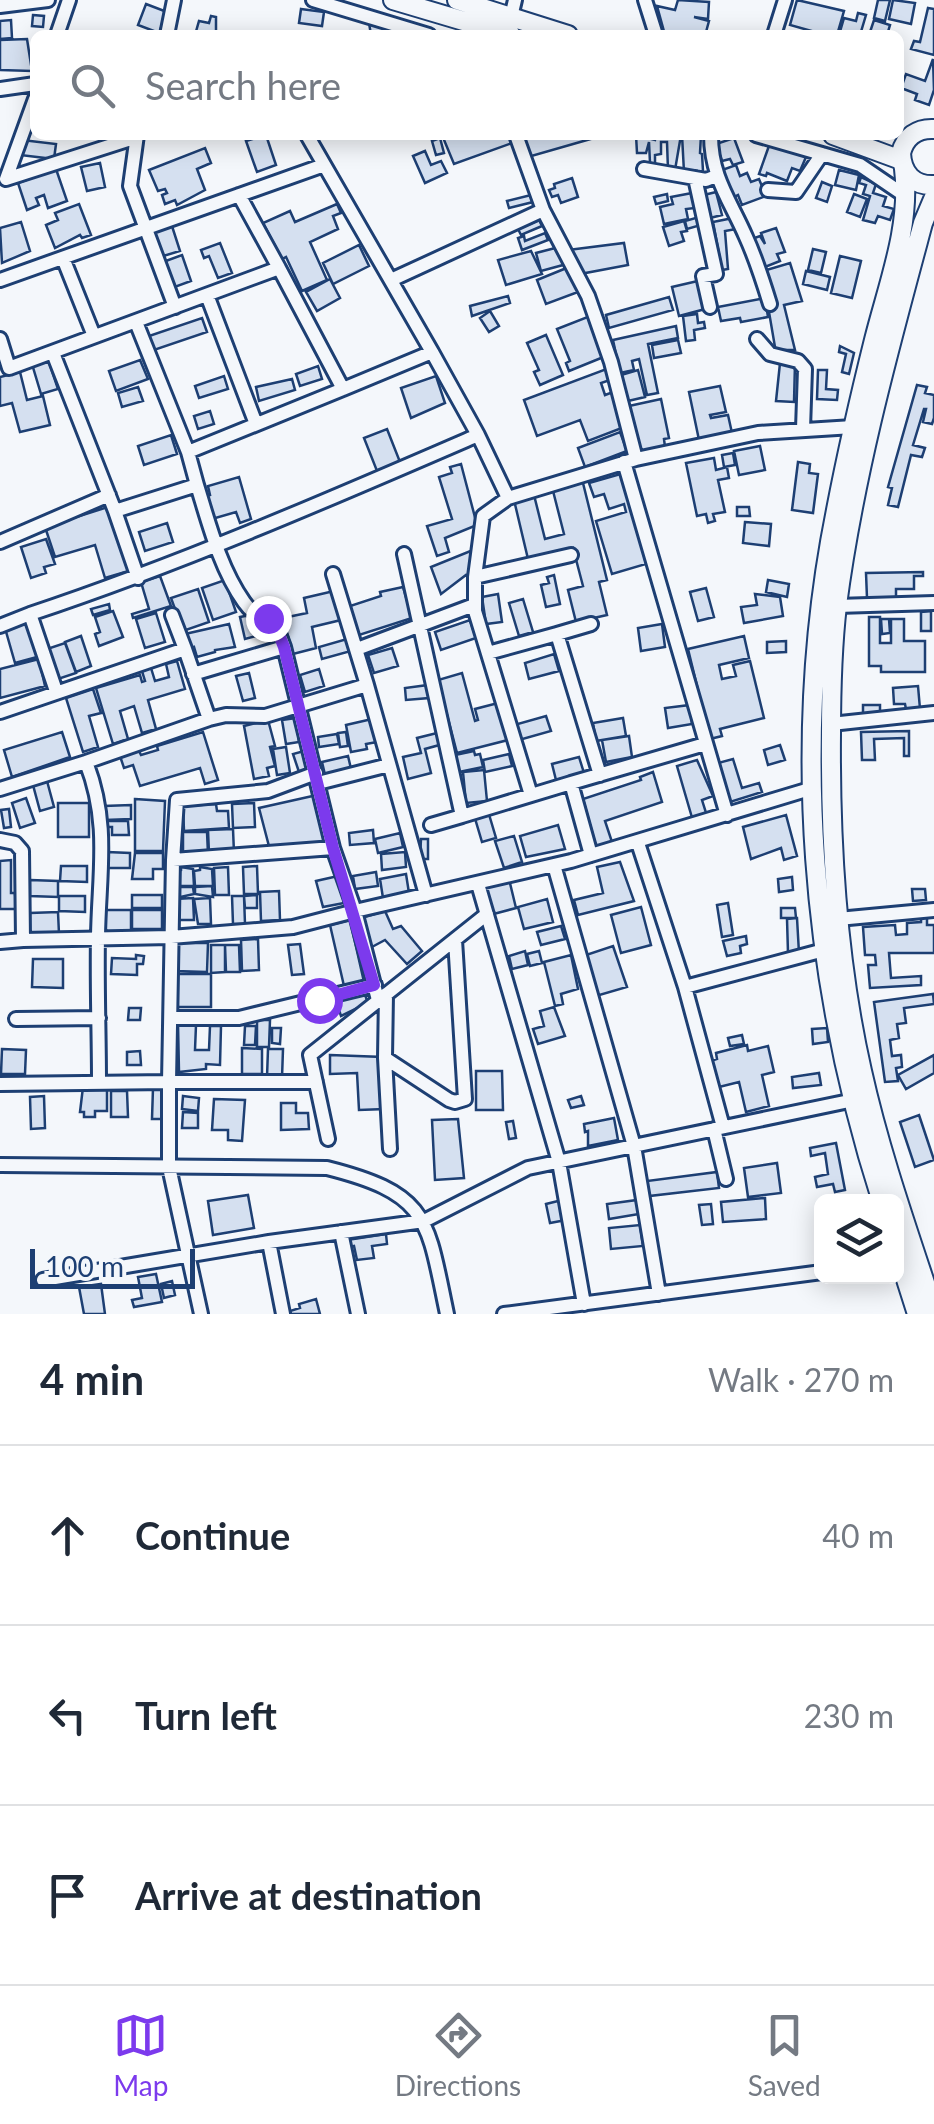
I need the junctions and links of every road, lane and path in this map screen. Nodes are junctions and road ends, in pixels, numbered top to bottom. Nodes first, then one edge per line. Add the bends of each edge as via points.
1 (48, 0) edge
2 (68, 0) edge
3 (174, 0) edge
4 (313, 0) edge
5 (393, 0) edge
6 (457, 0) edge
7 (645, 0) edge
8 (785, 0) edge
9 (0, 6) edge
10 (512, 18) edge
11 (59, 30) edge
12 (168, 30) edge
13 (413, 30) edge
14 (482, 30) edge
15 (487, 30) edge
16 (552, 30) edge
17 (654, 30) edge
18 (776, 30) edge
19 (30, 85) edge
20 (0, 88) edge
21 (30, 112) edge
22 (930, 126) edge
23 (904, 129) edge
24 (125, 140) edge
25 (136, 140) edge
26 (310, 140) edge
27 (518, 140) edge
28 (711, 140) edge
29 (773, 140) edge
30 (844, 140) edge
31 (822, 154) junction
32 (324, 165) junction
33 (902, 165) junction
34 (644, 170) dead end
35 (716, 176) junction
36 (694, 178) junction
37 (3, 180) edge
38 (934, 186) edge
39 (768, 190) dead end
40 (239, 196) junction
41 (934, 197) edge
42 (907, 198) junction
43 (543, 210) junction
44 (143, 227) junction
45 (63, 258) junction
46 (279, 268) junction
47 (0, 280) edge
48 (391, 280) junction
49 (207, 295) junction
50 (770, 304) dead end
51 (174, 307) junction
52 (710, 307) dead end
53 (136, 322) junction
54 (94, 336) junction
55 (0, 339) edge
56 (757, 340) dead end
57 (432, 352) junction
58 (53, 353) junction
59 (4, 369) edge
60 (343, 389) junction
61 (256, 424) junction
62 (853, 426) junction
63 (803, 429) junction
64 (478, 435) junction
65 (188, 452) junction
66 (630, 461) junction
67 (196, 484) junction
68 (110, 496) junction
69 (508, 498) junction
70 (115, 511) junction
71 (0, 542) edge
72 (217, 547) junction
73 (404, 554) dead end
74 (572, 555) dead end
75 (334, 574) dead end
76 (475, 577) junction
77 (138, 578) junction
78 (934, 603) edge
79 (474, 605) junction
80 (837, 606) junction
81 (30, 614) junction
82 (172, 615) dead end
83 (591, 624) dead end
84 (0, 626) edge
85 (420, 626) junction
86 (556, 634) junction
87 (284, 647) junction
88 (185, 649) junction
89 (357, 649) junction
90 (488, 653) junction
91 (193, 674) junction
92 (367, 685) junction
93 (56, 691) junction
94 (300, 706) junction
95 (0, 712) edge
96 (934, 713) edge
97 (210, 719) junction
98 (831, 724) junction
99 (705, 744) junction
100 (86, 762) junction
101 (390, 765) junction
102 (600, 775) junction
103 (317, 778) junction
104 (571, 783) junction
105 (813, 788) junction
106 (0, 789) edge
107 (531, 796) junction
108 (727, 815) junction
109 (462, 816) junction
110 (431, 825) dead end
111 (0, 840) edge
112 (638, 843) junction
113 (333, 848) junction
114 (592, 855) junction
115 (173, 860) junction
116 (554, 866) junction
117 (478, 884) junction
118 (426, 896) junction
119 (934, 910) edge
120 (354, 911) junction
121 (487, 914) junction
122 (838, 919) junction
123 (171, 938) junction
124 (98, 939) junction
125 (23, 940) junction
126 (454, 940) junction
127 (0, 942) edge
128 (824, 950) junction
129 (374, 985) junction
130 (684, 987) junction
131 (382, 998) junction
132 (100, 1018) junction
133 (172, 1018) junction
134 (16, 1019) dead end
135 (385, 1058) junction
136 (99, 1082) junction
137 (169, 1082) junction
138 (316, 1082) junction
139 (0, 1084) edge
140 (854, 1100) junction
141 (719, 1128) junction
142 (328, 1140) dead end
143 (634, 1146) junction
144 (390, 1149) dead end
145 (559, 1162) junction
146 (0, 1166) edge
147 (169, 1167) junction
148 (726, 1179) dead end
149 (880, 1194) edge
150 (424, 1220) junction
151 (340, 1232) junction
152 (269, 1242) junction
153 (188, 1256) junction
154 (928, 1270) edge
155 (814, 1273) edge
156 (904, 1275) edge
157 (43, 1280) dead end
158 (659, 1294) junction
159 (584, 1304) junction
160 (934, 1310) edge
161 (201, 1314) edge
162 (283, 1314) edge
163 (358, 1314) edge
164 (447, 1314) edge
165 (504, 1314) edge
166 (917, 1314) edge

1 - 9 street
2 - 11 street
3 - 12 street
4 - 13 street
5 - 14 highway
6 - 10 highway
7 - 17 street
8 - 18 street
10 - 15 highway
10 - 16 highway
19 - 20 street
21 - 37 street
22 - 23 highway
22 - 33 highway via 906,140
24 - 37 street
25 - 44 street via 130,186
26 - 32 street
27 - 43 street
28 - 35 street
29 - 31 street
30 - 33 highway
31 - 39 street via 796,192
31 - 42 street via 872,171
32 - 40 street
32 - 48 street
33 - 38 highway via 914,181
33 - 42 highway
34 - 36 street
35 - 36 street
35 - 50 street
36 - 52 street via 716,274 702,276
40 - 44 street
40 - 46 street
41 - 80 highway via 870,422
42 - 62 highway
43 - 48 street
43 - 66 street via 588,296 611,362
44 - 45 street
44 - 51 street
45 - 47 street
45 - 54 street
46 - 49 street
46 - 60 street
48 - 57 street
49 - 51 street
49 - 61 street
51 - 53 street
53 - 54 street
53 - 65 street
54 - 58 street
55 - 59 street
56 - 63 street via 770,354 805,368
57 - 60 street
57 - 64 street
58 - 59 street
58 - 68 street
60 - 61 street
61 - 65 street
62 - 63 street
62 - 105 highway via 822,594
63 - 66 street
64 - 69 street
64 - 72 street
65 - 67 street
66 - 69 street
66 - 99 street
67 - 70 street
67 - 72 street
68 - 70 street
68 - 71 street
69 - 76 street via 483,516
70 - 77 street
72 - 77 street
72 - 87 street via 246,605 275,624
73 - 85 street
74 - 76 street
75 - 89 street
76 - 79 street
77 - 81 street
78 - 80 street
79 - 85 street
79 - 90 street
80 - 98 highway
81 - 84 street
81 - 93 street
82 - 88 street
83 - 86 street
85 - 89 street
85 - 109 street
86 - 90 street
86 - 102 street
87 - 91 street
87 - 94 street
88 - 91 street
88 - 93 street
89 - 92 street
90 - 107 street
91 - 97 street
92 - 94 street
92 - 101 street
93 - 95 street
94 - 97 street
94 - 103 street
96 - 98 street
97 - 100 street
98 - 122 highway
99 - 102 street
99 - 108 street
100 - 106 street
100 - 124 street via 101,808
101 - 103 street
101 - 118 street
102 - 104 street
103 - 113 street
103 - 115 street via 268,791 177,800
104 - 107 street
104 - 114 street
105 - 108 street
105 - 128 highway
107 - 109 street
108 - 112 street
109 - 110 street
111 - 125 street via 22,851
112 - 114 street
112 - 130 street
113 - 115 street
113 - 120 street
114 - 116 street
115 - 123 street
116 - 117 street
116 - 143 street
117 - 118 street
117 - 121 street
118 - 120 street
119 - 122 street
120 - 123 street via 294,928
120 - 129 street
121 - 126 street
121 - 145 street
122 - 154 highway via 862,1072 889,1170
123 - 124 street
123 - 133 street
124 - 125 street
124 - 132 street
125 - 127 street
126 - 131 street
126 - 135 street via 465,1099 449,1100
128 - 130 street
128 - 140 highway
129 - 131 street
129 - 133 street via 239,1018
130 - 141 street
131 - 135 street
131 - 138 street via 310,1055
132 - 134 street
132 - 136 street
133 - 137 street
135 - 144 street
136 - 137 street
136 - 139 street
137 - 138 street
137 - 147 street
138 - 142 street
140 - 141 street
140 - 149 highway
141 - 143 street
141 - 148 street
143 - 145 street
143 - 158 street
145 - 150 street via 528,1168
145 - 159 street
146 - 147 street
147 - 150 street via 327,1168 392,1191
147 - 153 street
150 - 151 street
150 - 164 street
151 - 152 street
151 - 163 street
152 - 153 street
152 - 162 street
153 - 157 street
153 - 161 street
154 - 160 highway
155 - 158 street
156 - 166 highway
158 - 159 street
159 - 165 street

